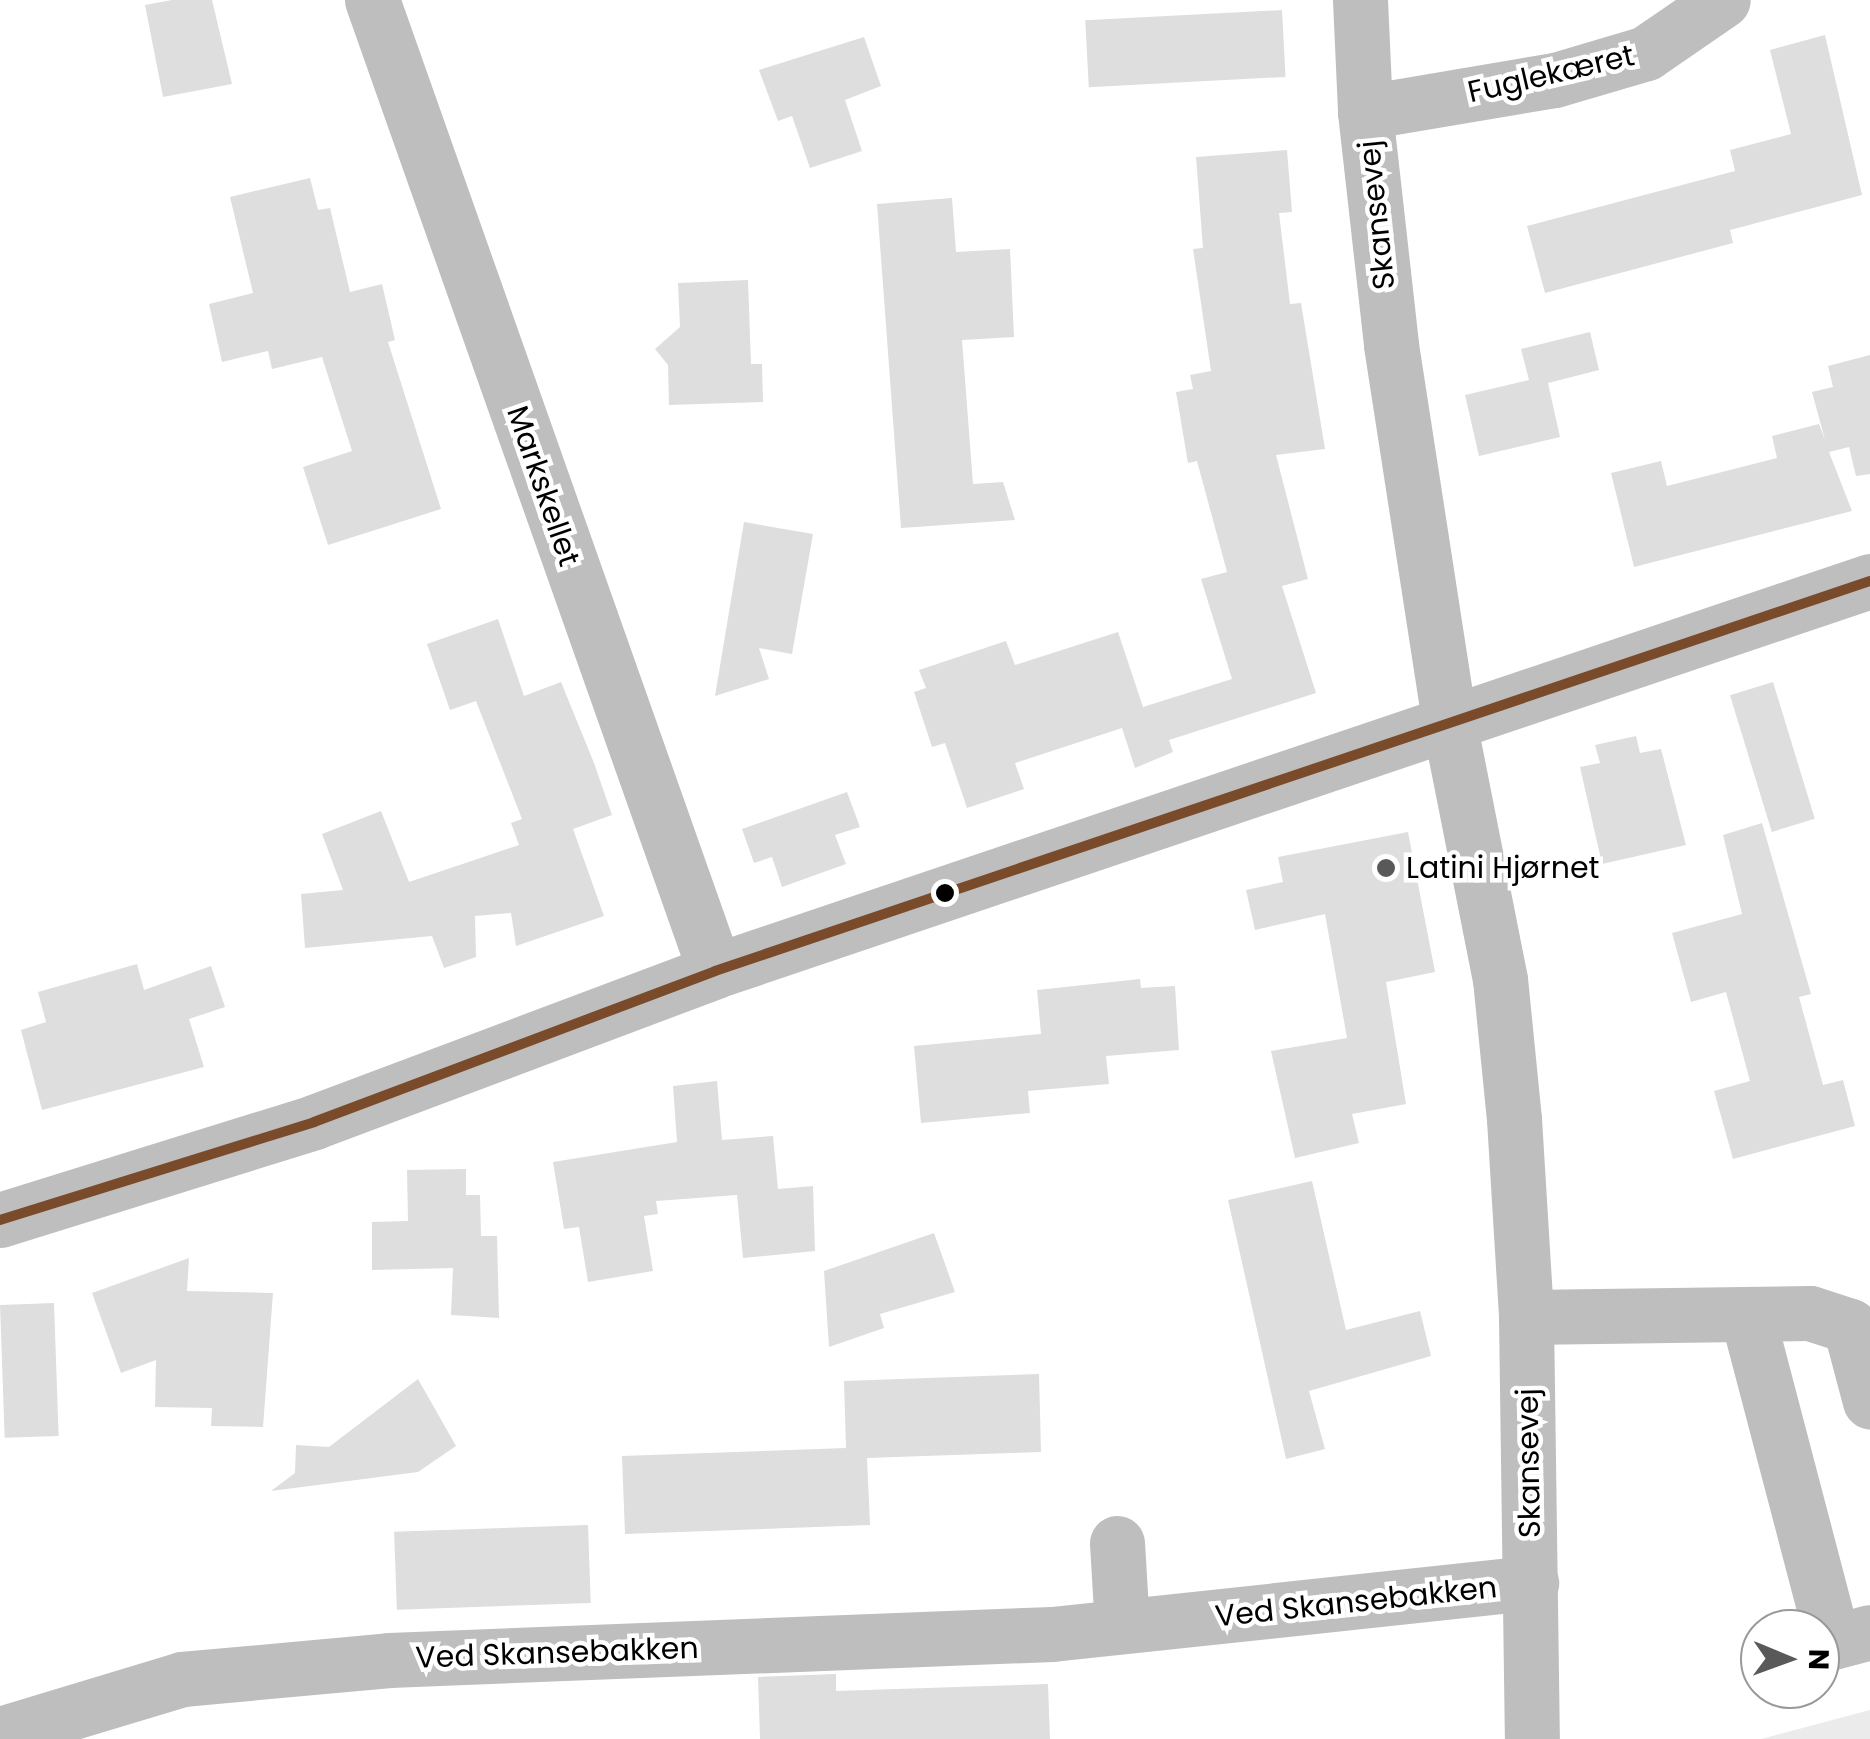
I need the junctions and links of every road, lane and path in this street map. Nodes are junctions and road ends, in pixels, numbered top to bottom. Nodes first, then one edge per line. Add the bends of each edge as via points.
1 (372, 0) edge
2 (1360, 0) edge
3 (1722, 0) edge
4 (1365, 112) junction
5 (1870, 581) edge
6 (1450, 728) junction
7 (715, 971) junction
8 (0, 1220) edge
9 (1747, 1314) junction
10 (1526, 1317) junction
11 (1870, 1402) edge
12 (1118, 1543) dead end
13 (1531, 1583) junction
14 (1122, 1626) junction
15 (1870, 1632) edge
16 (0, 1734) edge
17 (1532, 1739) edge

1 - 7 street, Markskellet
2 - 4 street, Skansevej
3 - 4 street, Fuglekæret via 1646,54 1555,80
4 - 6 street, Skansevej via 1392,345
5 - 6 street
6 - 7 street
6 - 10 street, Skansevej via 1500,980
7 - 8 street via 314,1122
9 - 10 street
9 - 11 street via 1810,1312 1850,1326
9 - 15 street via 1833,1642
10 - 13 street, Skansevej
12 - 14 street
13 - 14 street, Ved Skansebakken
13 - 17 street, Skansevej
14 - 16 street, Ved Skansebakken via 389,1660 200,1678

